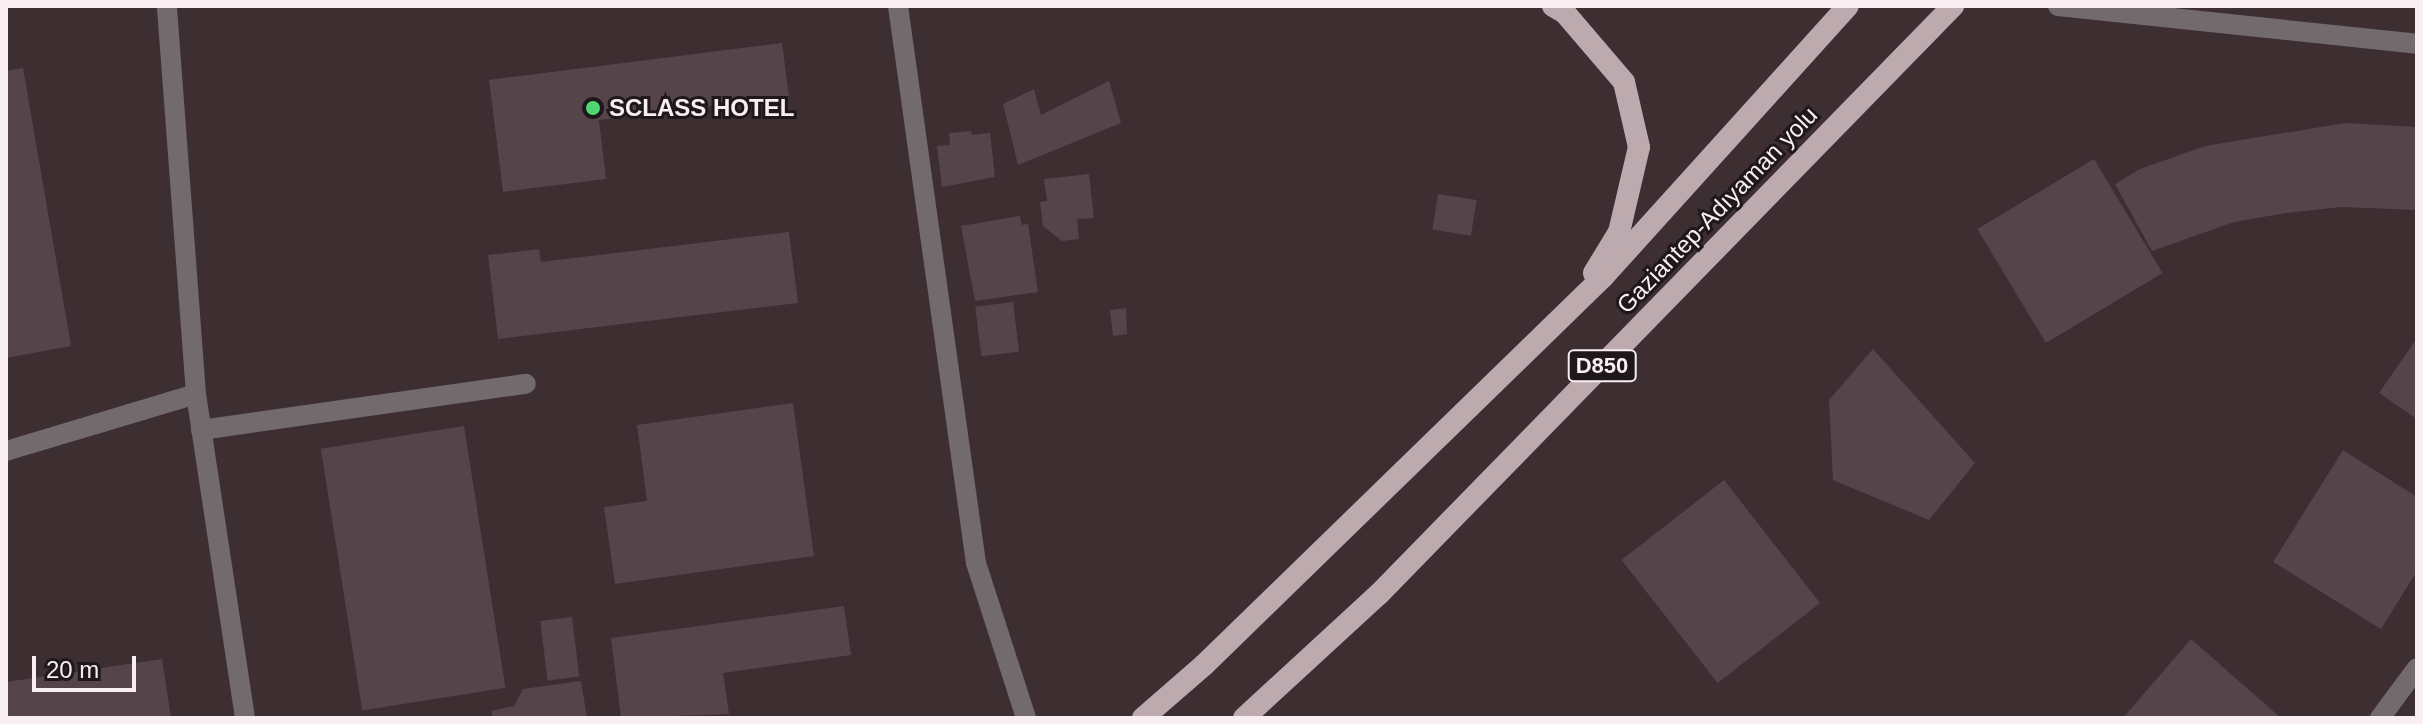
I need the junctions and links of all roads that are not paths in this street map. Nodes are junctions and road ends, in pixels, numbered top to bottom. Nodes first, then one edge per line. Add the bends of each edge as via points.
1 (167, 6) edge
2 (898, 6) edge
3 (1553, 6) edge
4 (1848, 6) edge
5 (1953, 6) edge
6 (2058, 6) edge
7 (2417, 44) edge
8 (1574, 306) junction
9 (526, 384) dead end
10 (196, 394) junction
11 (201, 430) junction
12 (6, 451) edge
13 (2417, 668) edge
14 (245, 718) edge
15 (1026, 718) edge
16 (1143, 718) edge
17 (1244, 718) edge
18 (2380, 718) edge

1 - 10 street
2 - 15 street via 976,563
3 - 8 highway via 1624,82 1639,147 1619,232
4 - 8 highway, Gaziantep-Adıyaman yolu / D850
5 - 17 highway, Gaziantep-Adıyaman yolu / D850 via 1379,594
6 - 7 street
8 - 16 highway, Gaziantep-Adıyaman yolu / D850
9 - 11 street
10 - 11 street
10 - 12 street
11 - 14 street
13 - 18 street

